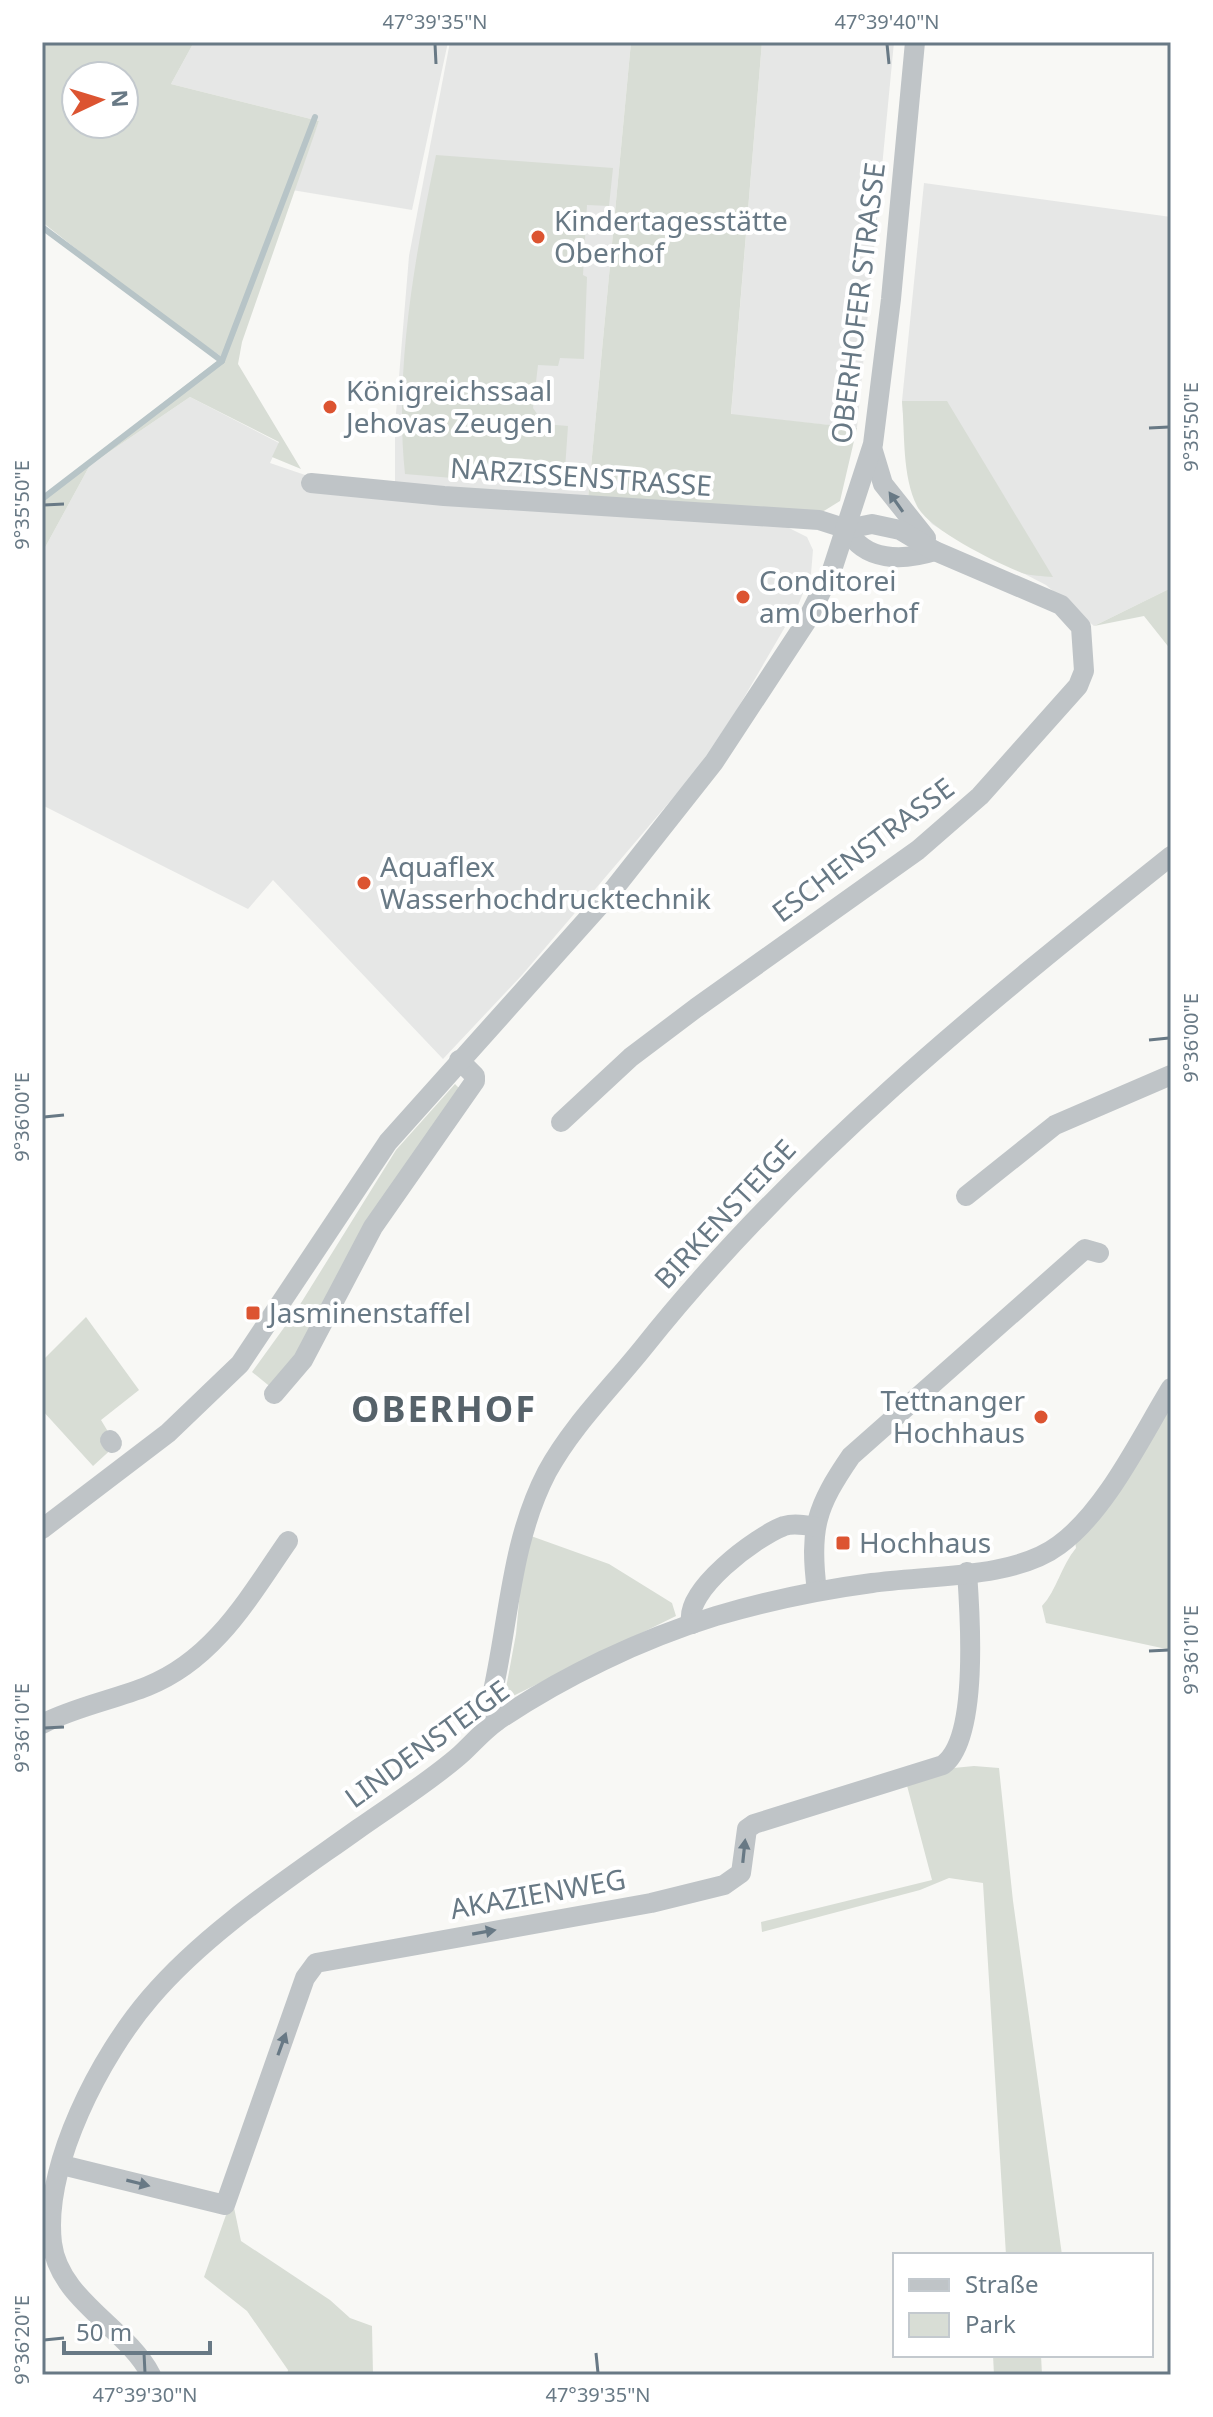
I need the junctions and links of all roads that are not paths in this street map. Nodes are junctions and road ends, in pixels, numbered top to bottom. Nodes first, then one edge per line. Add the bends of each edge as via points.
1 (915, 42) edge
2 (873, 444) junction
3 (311, 483) dead end
4 (847, 529) junction
5 (935, 551) junction
6 (1171, 856) edge
7 (459, 1060) junction
8 (1171, 1075) edge
9 (561, 1122) dead end
10 (966, 1196) dead end
11 (1099, 1253) dead end
12 (1171, 1388) edge
13 (274, 1394) dead end
14 (815, 1527) junction
15 (42, 1529) edge
16 (288, 1541) dead end
17 (967, 1572) junction
18 (817, 1591) junction
19 (692, 1624) junction
20 (497, 1721) junction
21 (42, 1724) edge
22 (62, 2165) junction
23 (50, 2264) edge
24 (151, 2375) edge

1 - 2 street, OBERHOFER STRASSE
2 - 4 street, OBERHOFER STRASSE
5 -> 2 street via 883,484
3 - 4 street, NARZISSENSTRASSE via 819,520
4 - 5 street, ESCHENSTRASSE via 872,524 900,530
4 - 5 street via 853,542 867,552 888,557
4 - 7 street, OBERHOFER STRASSE via 812,611 714,762 563,950
5 - 9 street, ESCHENSTRASSE via 1038,592 1076,618 1085,649 1078,686 980,796 918,850 642,1049
6 - 20 street, BIRKENSTEIGE via 851,1122 691,1286 581,1421 548,1471 524,1531 491,1700
7 - 13 street via 475,1081 373,1227 303,1360
7 - 15 street, OBERHOFER STRASSE via 363,1176 240,1364 168,1433
8 - 10 street via 1055,1125
11 - 14 street via 1085,1249 866,1441 831,1486
12 - 17 street, LINDENSTEIGE via 1107,1490 1059,1545 1026,1562
14 - 18 street
14 - 19 street via 783,1526 727,1565 693,1600
16 - 21 street via 214,1643 151,1685
17 - 18 street, LINDENSTEIGE
22 -> 17 street, AKAZIENWEG via 225,2205 305,1978 316,1963 724,1885 741,1873 747,1829 754,1824 943,1765 957,1744 968,1697
18 - 19 street, LINDENSTEIGE
19 - 20 street, LINDENSTEIGE via 590,1669
20 - 22 street, LINDENSTEIGE via 460,1755 281,1883 184,1962 121,2038 82,2106
22 - 23 street, LINDENSTEIGE
23 - 24 street, LINDENSTEIGE via 138,2354

